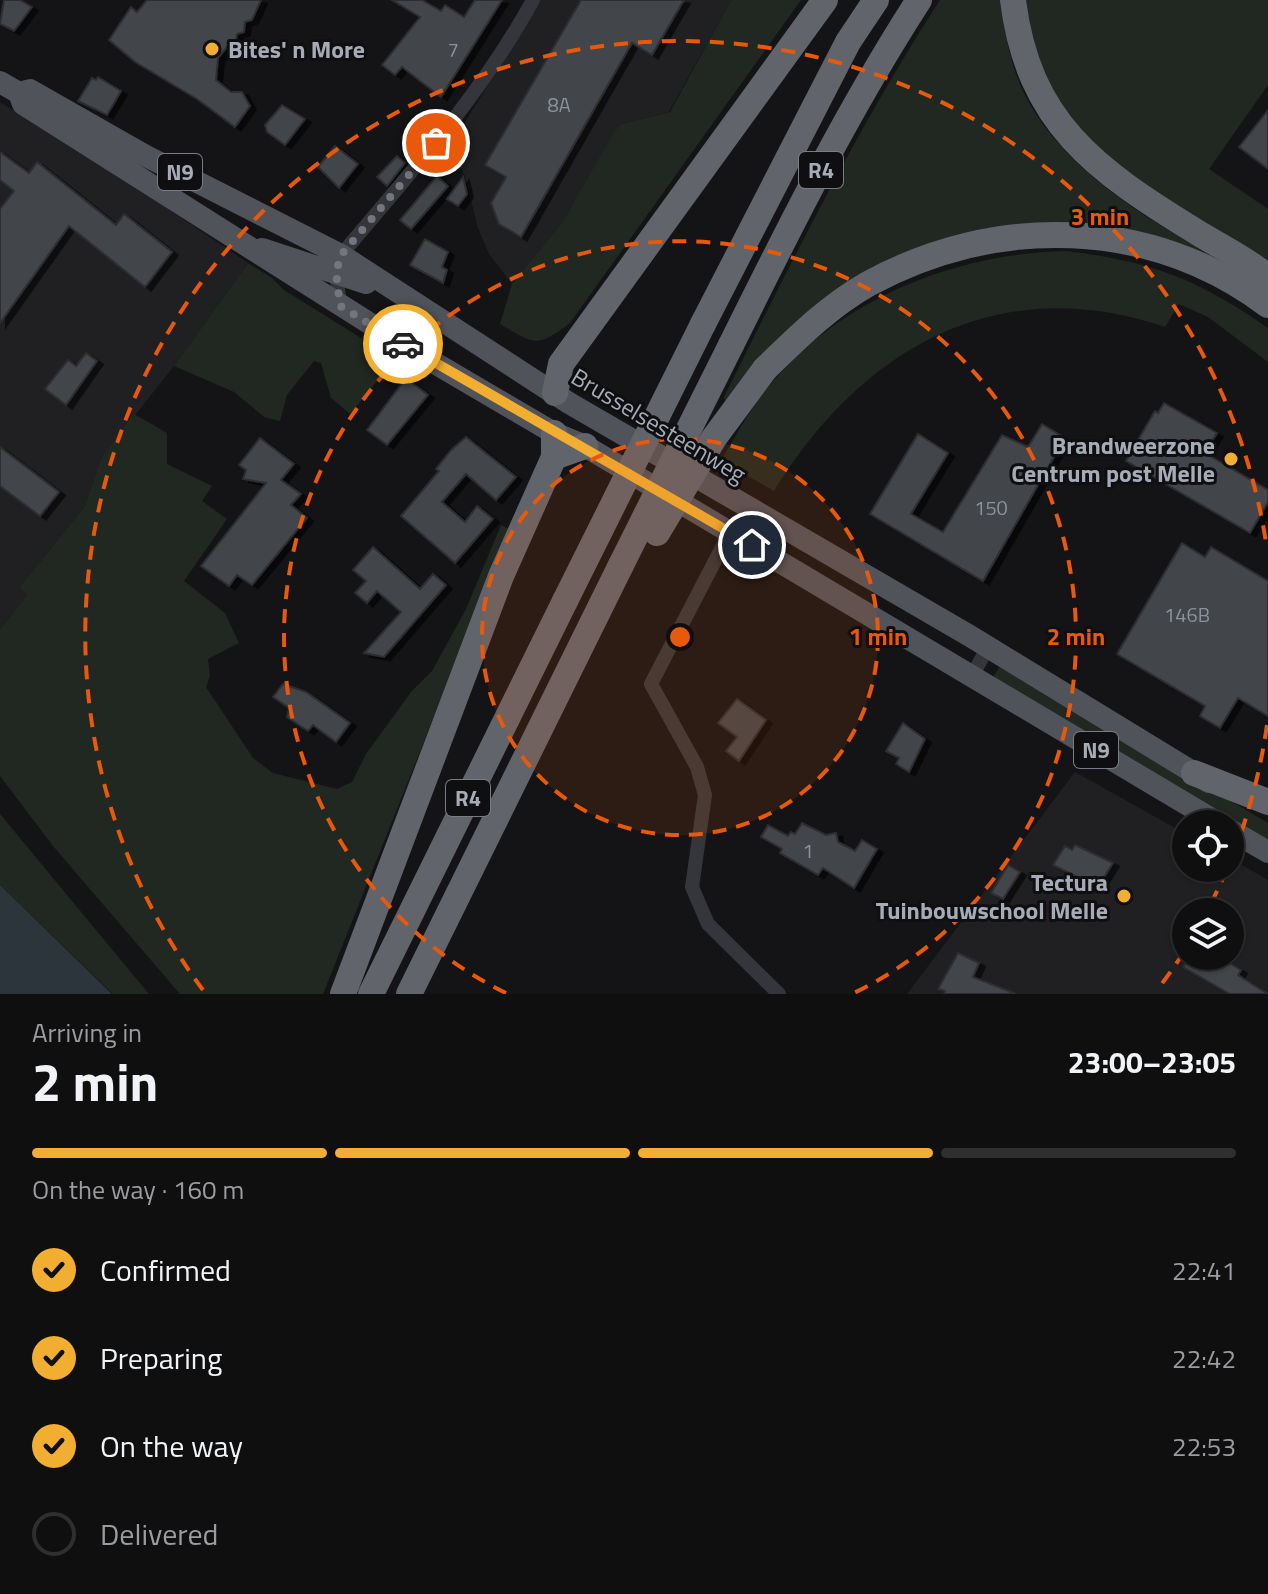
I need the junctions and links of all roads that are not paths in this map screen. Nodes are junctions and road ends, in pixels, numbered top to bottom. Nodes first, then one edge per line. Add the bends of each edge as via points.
1 (533, 0) edge
2 (825, 0) edge
3 (876, 0) edge
4 (919, 0) edge
5 (1013, 0) edge
6 (10, 87) edge
7 (188, 209) junction
8 (247, 248) junction
9 (338, 264) junction
10 (1268, 277) edge
11 (1268, 305) edge
12 (340, 306) junction
13 (555, 393) junction
14 (554, 445) junction
15 (585, 446) junction
16 (730, 532) junction
17 (821, 552) junction
18 (629, 568) junction
19 (988, 647) junction
20 (972, 676) junction
21 (1194, 773) junction
22 (1268, 802) edge
23 (1197, 810) edge
24 (1268, 817) edge
25 (1244, 838) edge
26 (1268, 852) edge
27 (343, 994) edge
28 (371, 994) edge
29 (409, 994) edge
30 (779, 994) edge

1 - 9 street via 503,55 457,118
2 - 13 highway via 561,364
3 - 28 highway, R4, bridge via 848,42 703,324
4 - 18 highway, R4, bridge via 794,219
5 - 10 highway via 1030,75 1069,136 1121,184
6 - 7 main road, N9 via 23,104
6 - 9 main road, N9 via 30,90
7 - 8 main road, N9
7 - 9 main road
8 - 9 main road
8 - 12 main road, N9
9 - 12 street
9 - 13 main road, Brusselsesteenweg / N9
11 - 18 highway, bridge via 1207,267 1108,236 1058,232 936,253 867,285 814,322 765,369
12 - 14 main road, N9
13 - 14 main road
13 - 17 main road, Brusselsesteenweg / N9
14 - 15 highway
14 - 27 highway
15 - 16 main road, N9
15 - 17 main road via 608,438 796,548
16 - 20 main road, N9
16 - 30 street via 651,684 697,767 705,795 692,887 708,924
17 - 19 main road, Brusselsesteenweg / N9
18 - 29 highway, R4 via 610,590
19 - 20 street
19 - 21 main road, Brusselsesteenweg / N9
20 - 23 main road, N9
21 - 22 highway
21 - 24 main road, Brusselsesteenweg / N9
25 - 26 main road

